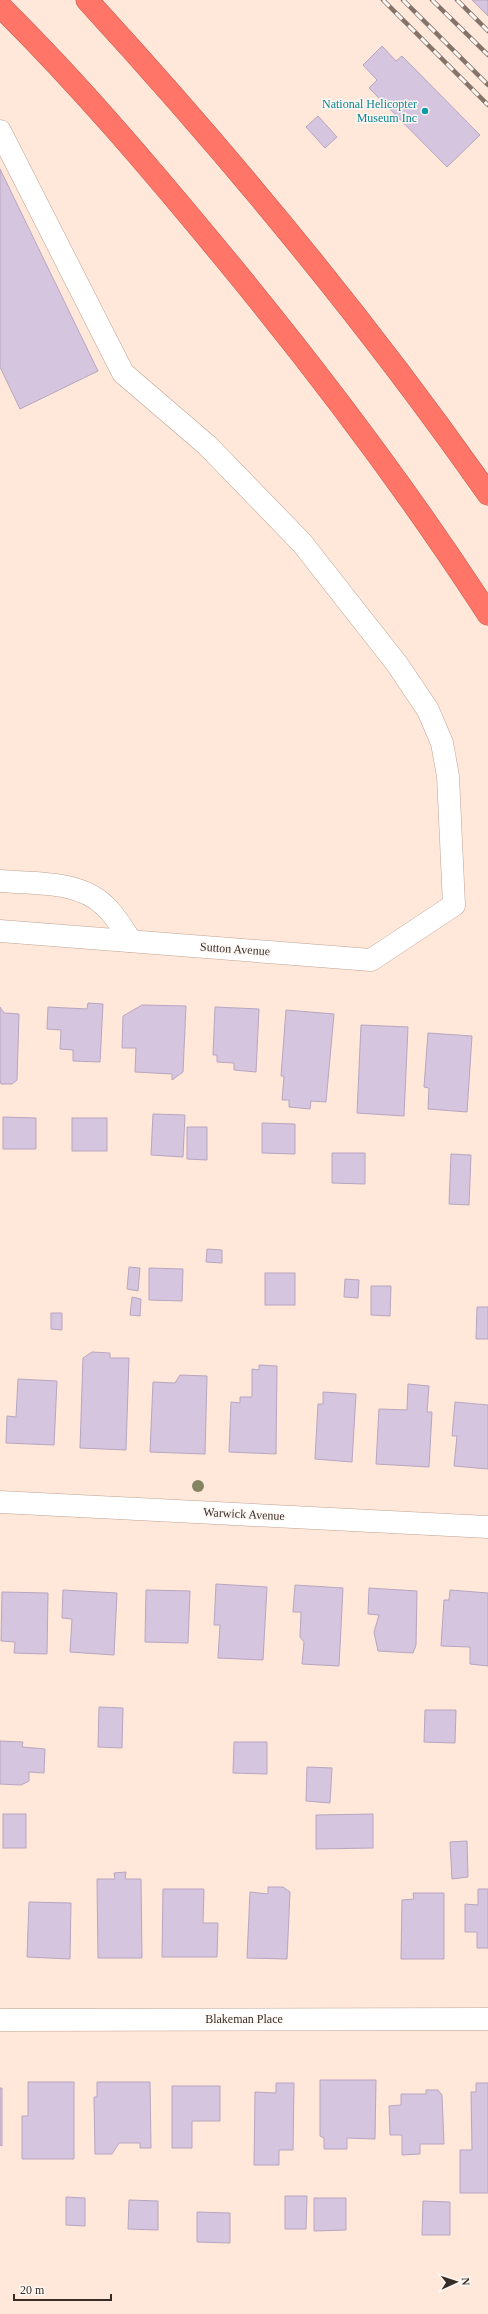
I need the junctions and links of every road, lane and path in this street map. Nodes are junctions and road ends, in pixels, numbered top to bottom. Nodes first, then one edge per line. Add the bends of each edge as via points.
1 (88, 0) edge
2 (0, 6) edge
3 (0, 131) edge
4 (488, 494) edge
5 (488, 614) edge
6 (0, 881) edge
7 (0, 931) edge
8 (131, 941) junction
9 (0, 1502) edge
10 (488, 1527) edge
11 (488, 2019) edge
12 (0, 2020) edge

1 - 4 highway via 161,80 311,258 384,351
2 - 5 highway via 101,113 259,300 404,491
3 - 8 street, Sutton Avenue via 122,373 208,446 302,542 397,664 428,710 442,743 448,776 454,905 371,960
6 - 8 street via 73,888 89,894 105,906
7 - 8 street, Sutton Avenue
9 - 10 street, Warwick Avenue
11 - 12 street, Blakeman Place

